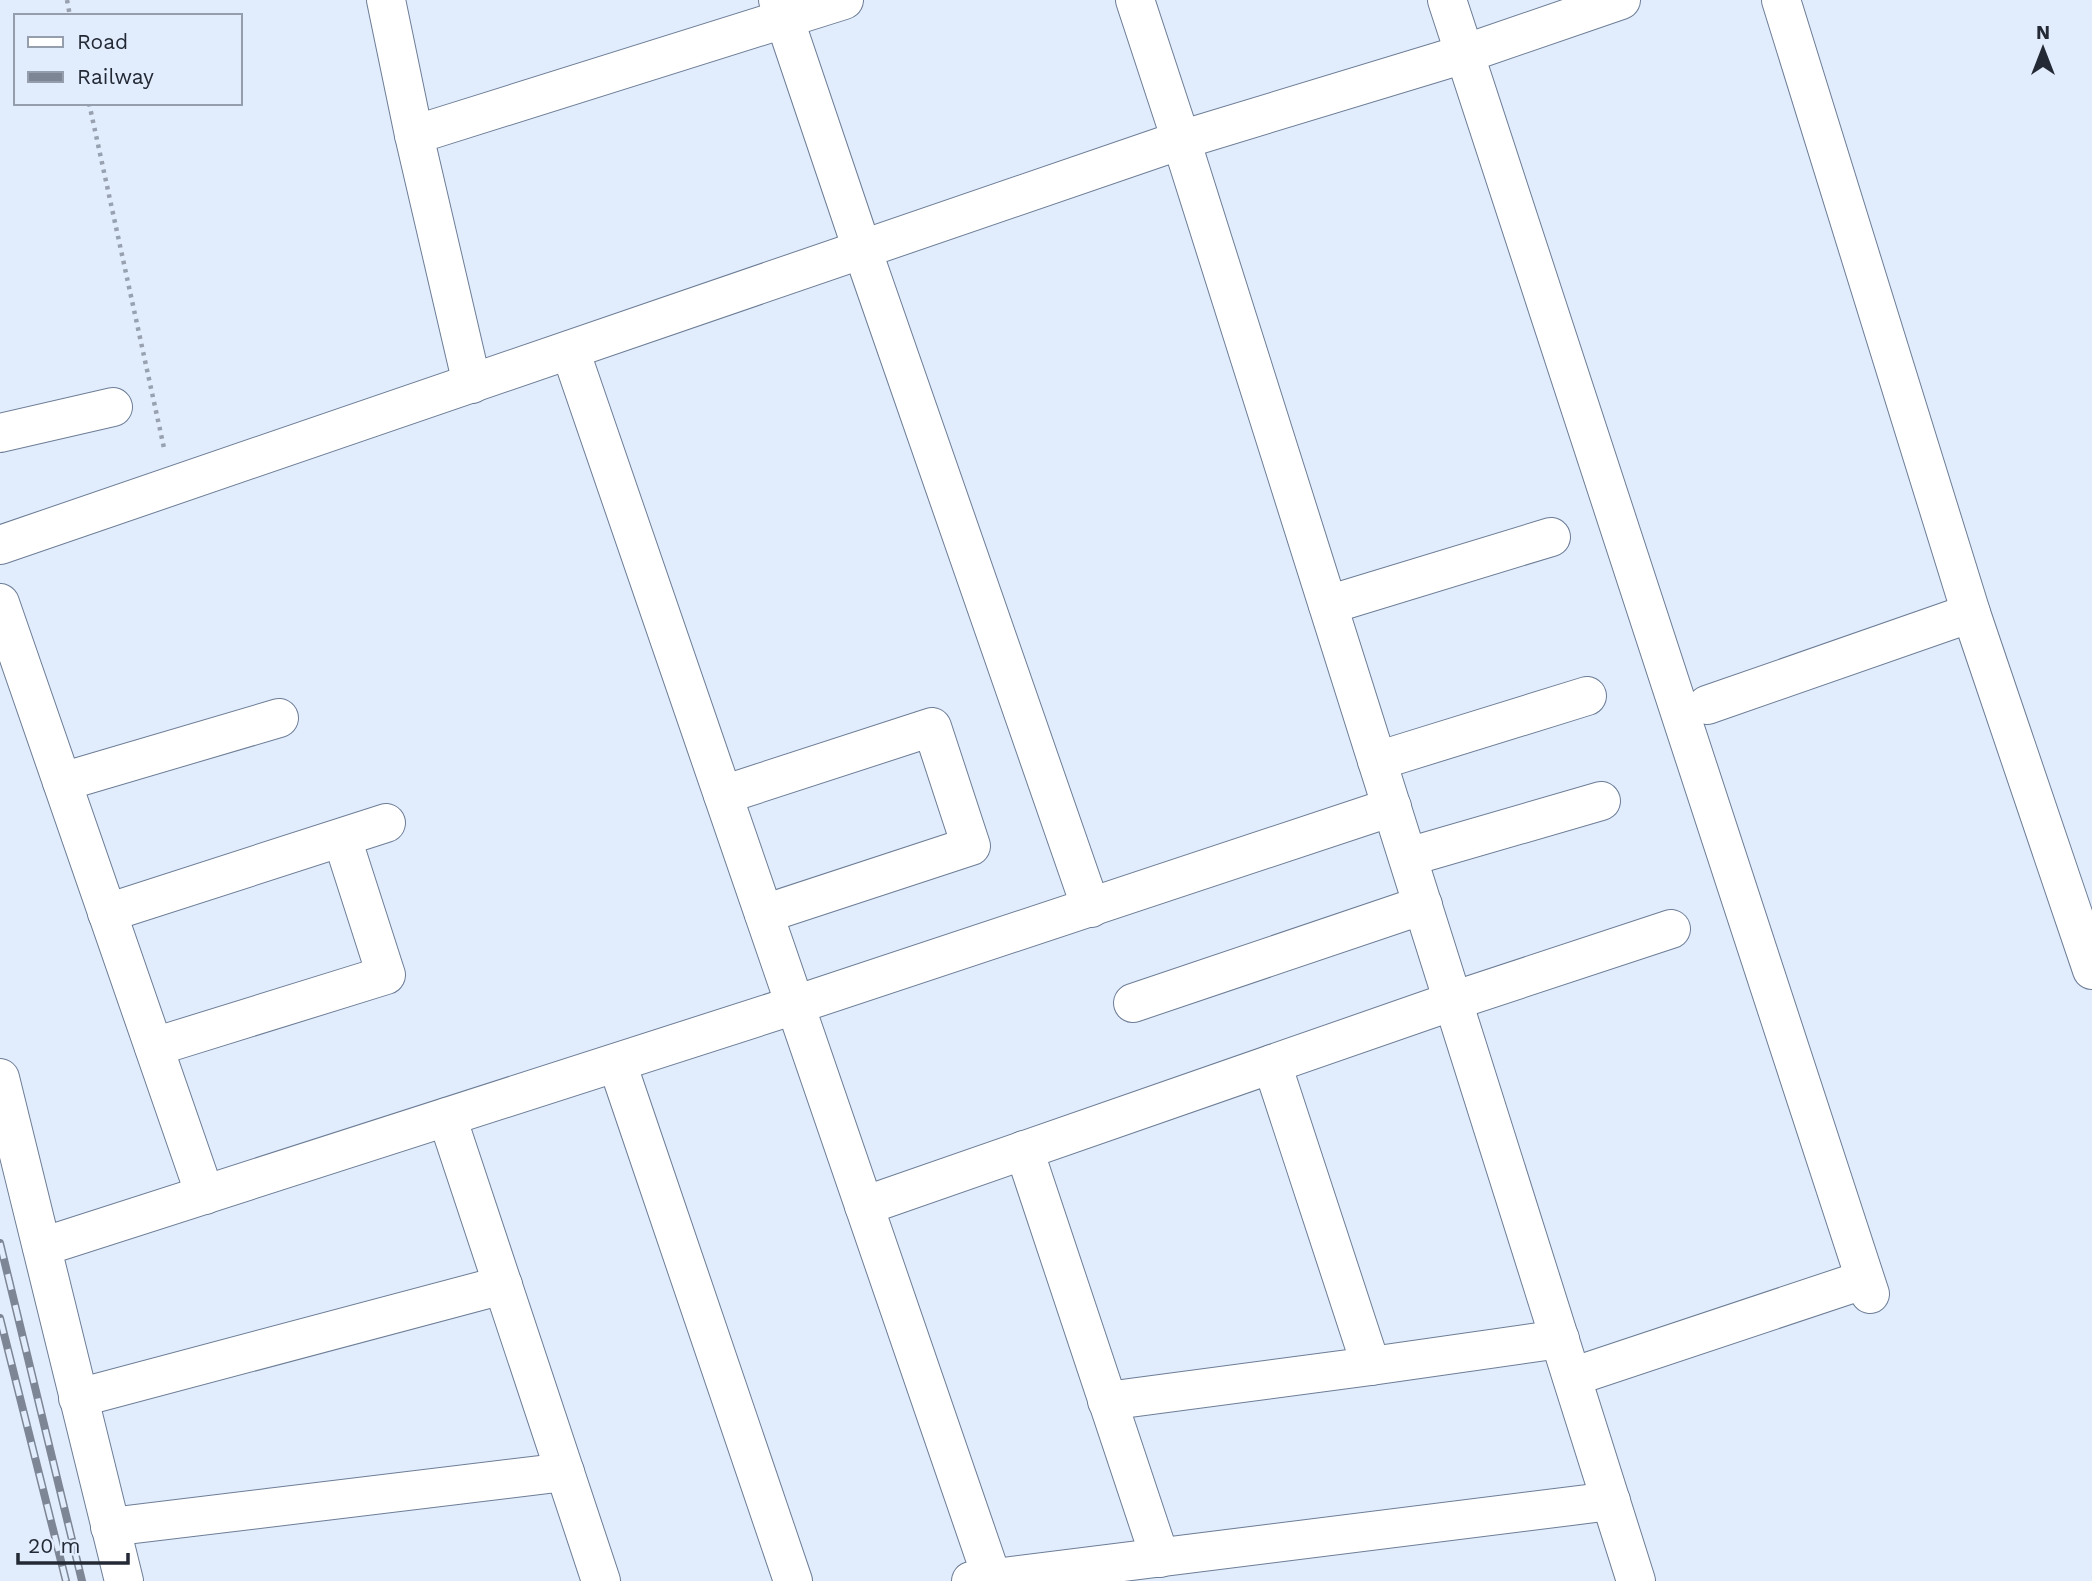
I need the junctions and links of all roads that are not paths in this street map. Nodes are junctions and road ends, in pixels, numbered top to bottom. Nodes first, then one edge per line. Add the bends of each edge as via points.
1 (386, 0) edge
2 (844, 0) edge
3 (1135, 0) edge
4 (1447, 0) edge
5 (1621, 0) edge
6 (1781, 0) edge
7 (781, 10) edge
8 (1464, 54) junction
9 (414, 135) junction
10 (1181, 140) junction
11 (862, 249) junction
12 (570, 350) junction
13 (472, 384) junction
14 (113, 408) dead end
15 (0, 433) edge
16 (1551, 537) dead end
17 (0, 545) edge
18 (0, 603) edge
19 (1328, 605) junction
20 (1971, 613) junction
21 (1587, 696) dead end
22 (1707, 705) dead end
23 (279, 718) dead end
24 (1377, 761) junction
25 (62, 782) junction
26 (723, 795) junction
27 (1601, 801) dead end
28 (1392, 807) junction
29 (386, 823) dead end
30 (342, 838) junction
31 (1408, 857) junction
32 (2081, 904) edge
33 (1423, 905) junction
34 (1091, 908) junction
35 (107, 913) junction
36 (764, 914) junction
37 (1671, 929) dead end
38 (2092, 970) edge
39 (1453, 1001) junction
40 (1133, 1003) dead end
41 (795, 1005) junction
42 (154, 1048) junction
43 (617, 1063) junction
44 (1272, 1064) junction
45 (0, 1078) edge
46 (447, 1117) junction
47 (1024, 1150) junction
48 (205, 1195) junction
49 (864, 1206) junction
50 (41, 1247) junction
51 (503, 1285) junction
52 (1560, 1339) junction
53 (1371, 1366) junction
54 (1572, 1377) junction
55 (78, 1398) junction
56 (1107, 1401) junction
57 (565, 1472) junction
58 (1611, 1501) junction
59 (110, 1527) junction
60 (1160, 1558) junction
61 (985, 1580) edge
62 (124, 1581) edge
63 (601, 1581) edge
64 (793, 1581) edge
65 (1636, 1581) edge

1 - 9 street
2 - 7 street
3 - 10 street
4 - 8 street
5 - 8 street
6 - 20 street
7 - 9 street
7 - 11 street
8 - 10 street
8 - 54 street via 1862,1288
9 - 13 street
10 - 11 street
10 - 19 street
11 - 12 street
11 - 34 street
12 - 13 street
12 - 26 street
13 - 17 street
14 - 15 street
16 - 19 street
18 - 25 street
19 - 24 street
20 - 22 street
20 - 32 street
21 - 24 street
23 - 25 street
24 - 28 street
25 - 35 street
26 - 36 street
26 - 36 street via 932,727 971,846
27 - 31 street
28 - 31 street
28 - 34 street
29 - 30 street
30 - 35 street
30 - 42 street via 386,975
31 - 33 street
32 - 38 street
33 - 39 street
33 - 40 street
34 - 41 street
35 - 42 street
36 - 41 street
37 - 39 street
39 - 44 street
39 - 52 street
41 - 43 street
41 - 49 street
42 - 48 street
43 - 46 street
43 - 64 street
44 - 47 street
44 - 53 street
45 - 50 street
46 - 48 street
46 - 51 street
47 - 49 street
47 - 56 street
48 - 50 street
49 - 61 street
50 - 55 street
51 - 55 street
51 - 57 street
52 - 53 street
52 - 54 street
53 - 56 street
54 - 58 street
55 - 59 street
56 - 60 street
57 - 59 street
57 - 63 street
58 - 60 street
58 - 65 street
59 - 62 street
60 - 61 street

